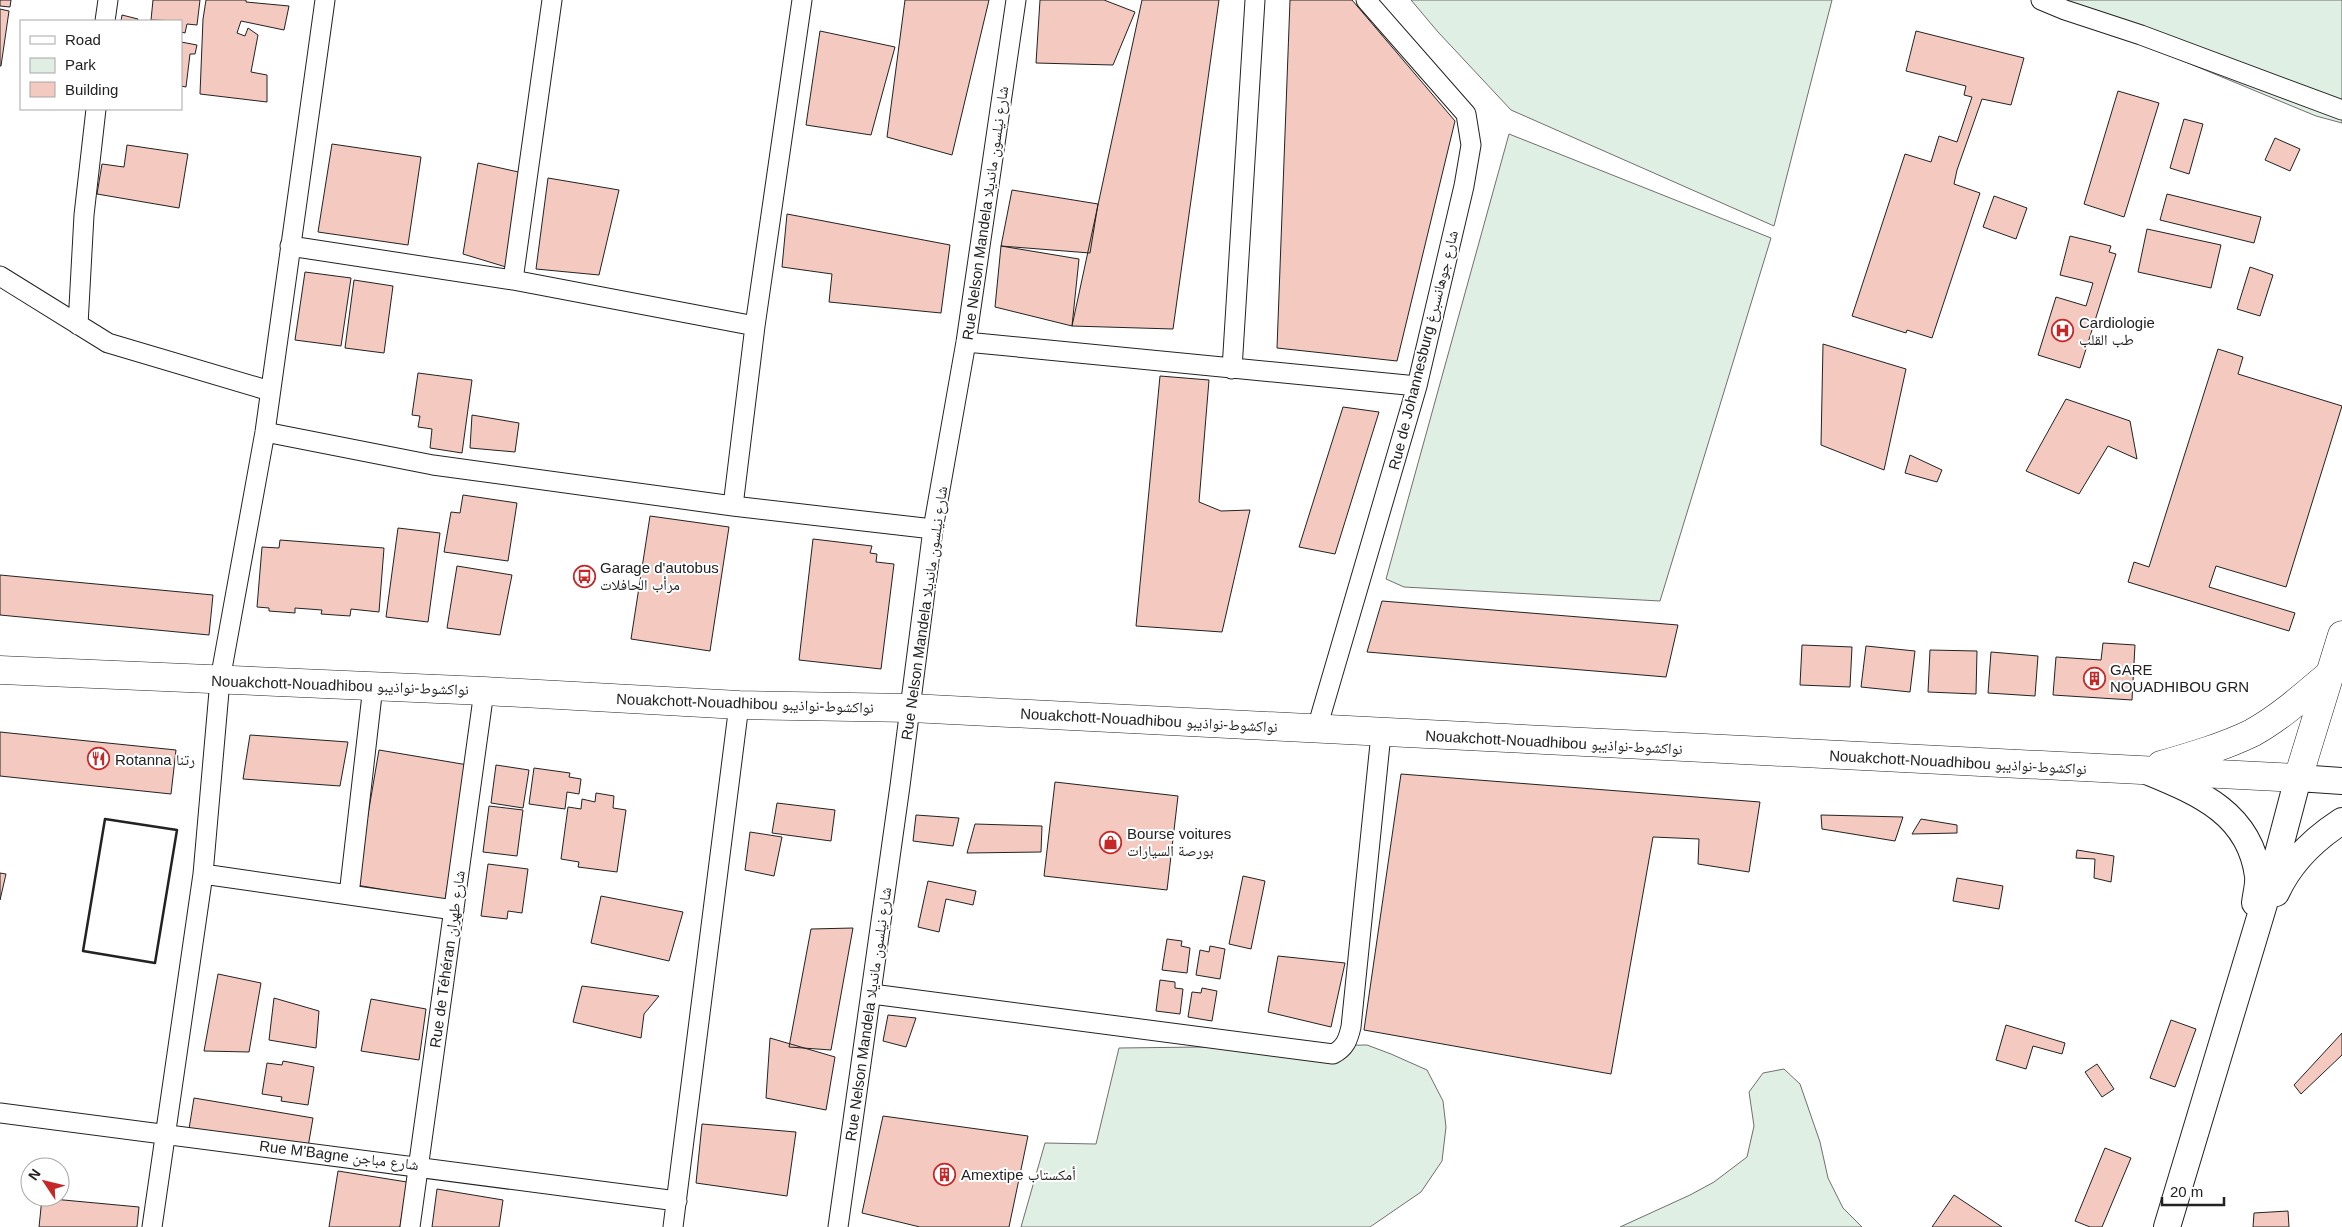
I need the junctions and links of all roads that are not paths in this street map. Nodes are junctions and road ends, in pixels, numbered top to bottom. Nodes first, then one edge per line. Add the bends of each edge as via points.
1 (108, 0) edge
2 (325, 0) edge
3 (552, 0) edge
4 (802, 0) edge
5 (1016, 0) edge
6 (1255, 0) edge
7 (1366, 0) edge
8 (2041, 0) edge
9 (106, 20) edge
10 (96, 110) edge
11 (2342, 110) edge
12 (290, 246) junction
13 (0, 276) edge
14 (514, 280) junction
15 (78, 325) junction
16 (755, 326) junction
17 (966, 342) junction
18 (1232, 369) junction
19 (1417, 386) junction
20 (270, 391) junction
21 (265, 432) junction
22 (734, 506) junction
23 (933, 529) junction
24 (2342, 635) edge
25 (0, 670) edge
26 (2331, 672) junction
27 (220, 680) junction
28 (372, 686) junction
29 (484, 691) junction
30 (739, 705) junction
31 (2342, 705) edge
32 (911, 708) junction
33 (1317, 728) junction
34 (1381, 734) junction
35 (2144, 770) junction
36 (2298, 778) junction
37 (2342, 782) edge
38 (2342, 821) edge
39 (203, 874) junction
40 (349, 895) junction
41 (454, 910) junction
42 (2249, 953) junction
43 (872, 994) junction
44 (0, 1113) edge
45 (166, 1133) junction
46 (418, 1166) junction
47 (677, 1200) junction
48 (152, 1227) edge
49 (410, 1227) edge
50 (673, 1227) edge
51 (838, 1227) edge
52 (2168, 1227) edge

1 - 9 street
2 - 12 street
3 - 14 street
4 - 16 street
5 - 17 street, Rue Nelson Mandela شارع نيلسون مانديلا
6 - 18 street
7 - 19 street, Rue de Johannesburg شارع جوهانسبرغ via 1466,114 1470,133 1464,186
8 - 11 street
10 - 15 street via 84,215
12 - 14 street
12 - 20 street
13 - 15 street
14 - 16 street
15 - 20 street via 108,343
16 - 22 street
17 - 18 street
17 - 23 street, Rue Nelson Mandela شارع نيلسون مانديلا
18 - 19 street
19 - 33 street, Rue de Johannesburg شارع جوهانسبرغ
20 - 21 street
21 - 22 street via 433,465
21 - 27 street
22 - 23 street
23 - 32 street, Rue Nelson Mandela شارع نيلسون مانديلا
24 - 26 highway
25 - 27 highway, Nouakchott-Nouadhibou نواكشوط-نواذيبو
26 - 31 highway
26 - 35 highway via 2278,716 2251,733 2217,748
26 - 36 highway
27 - 28 highway, Nouakchott-Nouadhibou نواكشوط-نواذيبو
27 - 39 street
28 - 29 highway, Nouakchott-Nouadhibou نواكشوط-نواذيبو
28 - 40 street
29 - 30 highway, Nouakchott-Nouadhibou نواكشوط-نواذيبو
29 - 41 street, Rue de Téhéran شارع طهران
30 - 32 highway, Nouakchott-Nouadhibou نواكشوط-نواذيبو
30 - 47 street
32 - 33 highway, Nouakchott-Nouadhibou نواكشوط-نواذيبو
32 - 43 street, Rue Nelson Mandela شارع نيلسون مانديلا
33 - 34 highway, Nouakchott-Nouadhibou نواكشوط-نواذيبو
34 - 35 highway, Nouakchott-Nouadhibou نواكشوط-نواذيبو
34 - 43 street via 1350,1027 1348,1039 1337,1052
35 - 36 highway, Nouakchott-Nouadhibou نواكشوط-نواذيبو
35 - 42 main road via 2196,792 2215,804 2244,838 2253,855 2258,878
36 - 37 main road
36 - 42 main road
38 - 42 main road via 2308,846 2296,860 2277,890
39 - 40 street
39 - 45 street
40 - 41 street
41 - 46 street, Rue de Téhéran شارع طهران
42 - 52 main road
43 - 51 street, Rue Nelson Mandela شارع نيلسون مانديلا
44 - 45 street, Rue M'Bagne شارع مباجن
45 - 46 street, Rue M'Bagne شارع مباجن
45 - 48 street
46 - 47 street, Rue M'Bagne شارع مباجن
46 - 49 street, Rue de Téhéran شارع طهران
47 - 50 street

